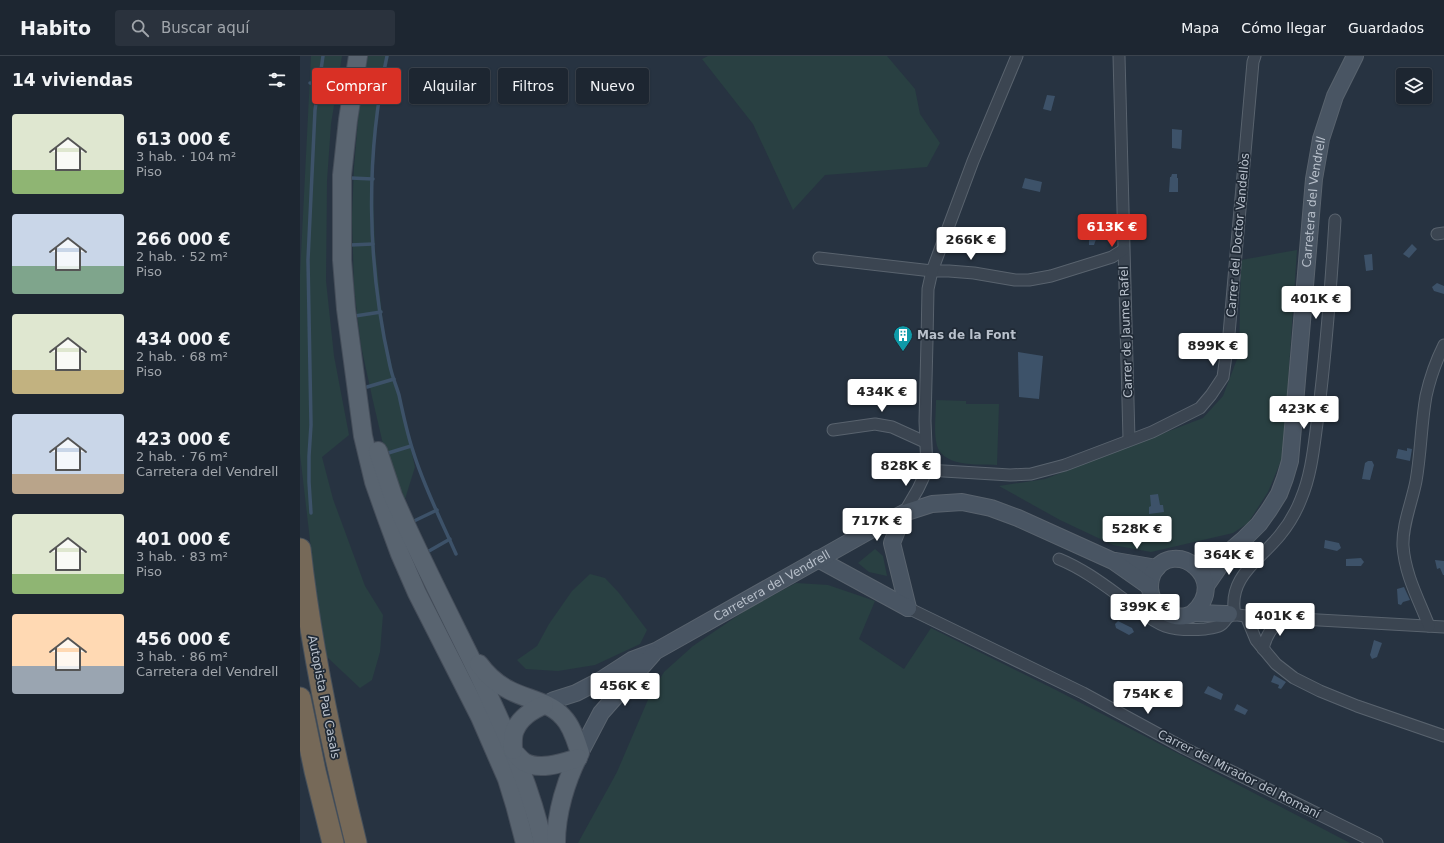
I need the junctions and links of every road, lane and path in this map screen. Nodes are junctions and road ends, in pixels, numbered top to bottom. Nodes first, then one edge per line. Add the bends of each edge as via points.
1 (358, 56) edge
2 (1017, 56) edge
3 (1119, 56) edge
4 (1255, 56) edge
5 (1355, 56) edge
6 (1334, 220) dead end
7 (1123, 250) junction
8 (819, 258) dead end
9 (932, 271) junction
10 (1444, 345) edge
11 (354, 364) junction
12 (833, 430) dead end
13 (1129, 439) junction
14 (925, 442) junction
15 (927, 470) junction
16 (904, 513) junction
17 (300, 549) edge
18 (1230, 551) junction
19 (818, 559) junction
20 (1059, 559) dead end
21 (1113, 561) junction
22 (1195, 566) junction
23 (1158, 568) junction
24 (1150, 587) junction
25 (1205, 590) junction
26 (908, 608) junction
27 (1193, 613) junction
28 (1232, 614) junction
29 (1246, 616) junction
30 (1281, 618) junction
31 (1429, 626) junction
32 (1444, 627) edge
33 (439, 635) junction
34 (463, 642) junction
35 (1263, 649) junction
36 (656, 651) junction
37 (300, 698) edge
38 (544, 705) junction
39 (1444, 736) edge
40 (513, 751) junction
41 (579, 755) junction
42 (333, 843) edge
43 (356, 843) edge
44 (525, 843) edge
45 (531, 843) edge
46 (543, 843) edge
47 (556, 843) edge
48 (1377, 843) edge

1 - 11 main road via 342,175 342,260
2 - 9 street via 973,161
3 - 7 street, Carrer de Jaume Rafel
4 - 13 street, Carrer del Doctor Vandellòs via 1223,377 1200,408 1152,432
5 - 18 street, Carretera del Vendrell via 1335,96 1321,139 1314,179 1290,461 1279,494 1269,510 1254,530
6 - 28 street via 1321,388 1310,470 1295,513 1280,536 1242,575 1234,593
7 - 9 street via 1112,257 1051,276 1029,280
7 - 13 street, Carrer de Jaume Rafel
8 - 9 street
9 - 14 street via 928,289
10 - 31 street via 1433,370 1426,396 1418,468 1403,544 1408,576
11 - 33 main road via 363,436 374,482 400,554
11 - 34 main road via 393,496
12 - 14 street via 875,424 892,427
13 - 15 street, Carrer del Doctor Vandellòs via 1064,465 1031,474
14 - 15 street
15 - 16 street
16 - 19 street, Carretera del Vendrell
16 - 21 street, Carretera del Vendrell via 932,504 962,502 991,508
16 - 26 street via 892,543
17 - 43 highway, Autopista Pau Casals via 317,668 336,764
18 - 22 street, Carretera del Vendrell
18 - 25 street, Carretera del Vendrell
19 - 26 street
19 - 36 street, Carretera del Vendrell
20 - 28 street via 1092,576 1151,619 1165,626 1186,629 1219,627
21 - 23 street, Carretera del Vendrell
21 - 24 street, Carretera del Vendrell
22 - 23 street via 1184,560 1172,560 1164,562
22 - 25 street via 1204,578
23 - 24 street via 1153,573
24 - 27 street via 1155,604 1162,610 1169,614 1185,616
25 - 27 street via 1202,606
25 - 28 street via 1216,605
26 - 48 street, Carrer del Mirador del Romaní
27 - 28 street
28 - 29 street
29 - 30 street
29 - 35 street via 1256,640
30 - 31 street
30 - 35 street via 1268,633
31 - 32 street
33 - 40 main road via 456,652 503,744
33 - 44 main road via 480,717 507,779
34 - 38 main road via 488,675 508,690
34 - 40 main road
35 - 39 street via 1276,664 1294,678 1320,691
36 - 38 street, Carretera del Vendrell via 632,660 576,693
36 - 41 street, Carretera del Vendrell via 601,713
37 - 42 highway, Autopista Pau Casals
38 - 40 main road via 525,716 515,730
38 - 41 main road via 557,711 564,718 574,736
40 - 41 main road via 524,762 539,766 558,764
40 - 45 main road via 511,763 530,825
40 - 46 main road via 529,789
41 - 47 main road via 563,798

